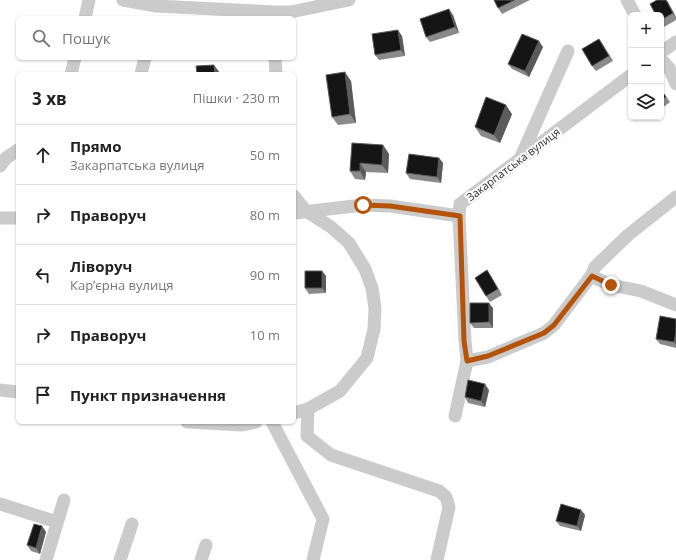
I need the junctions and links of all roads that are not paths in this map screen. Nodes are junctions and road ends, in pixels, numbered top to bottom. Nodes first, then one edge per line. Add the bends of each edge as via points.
1 (89, 0) edge
2 (123, 0) edge
3 (349, 0) edge
4 (627, 0) edge
5 (274, 10) edge
6 (155, 12) edge
7 (633, 12) edge
8 (85, 16) edge
9 (676, 42) edge
10 (664, 50) edge
11 (568, 51) dead end
12 (74, 60) edge
13 (144, 60) edge
14 (275, 60) edge
15 (664, 63) edge
16 (72, 72) edge
17 (142, 72) edge
18 (276, 72) edge
19 (628, 77) edge
20 (676, 84) edge
21 (16, 151) edge
22 (519, 160) junction
23 (0, 166) edge
24 (676, 197) edge
25 (296, 201) edge
26 (300, 212) edge
27 (460, 216) junction
28 (0, 218) edge
29 (16, 218) edge
30 (592, 276) junction
31 (676, 305) edge
32 (467, 361) junction
33 (0, 390) edge
34 (16, 392) edge
35 (308, 409) junction
36 (296, 412) edge
37 (455, 416) dead end
38 (224, 424) edge
39 (247, 424) edge
40 (273, 424) edge
41 (64, 500) dead end
42 (0, 504) edge
43 (58, 522) junction
44 (132, 524) dead end
45 (206, 545) dead end
46 (46, 560) edge
47 (120, 560) edge
48 (201, 560) edge
49 (313, 560) edge
50 (437, 560) edge

1 - 8 street
2 - 6 street
3 - 5 street via 291,12
4 - 7 street
5 - 6 street
9 - 10 street
11 - 22 street
12 - 16 street
13 - 17 street
14 - 18 street
15 - 20 street
19 - 22 street, Закарпатська вулиця
21 - 23 street
22 - 27 street, Закарпатська вулиця via 460,204
24 - 30 street via 628,235 595,266
25 - 26 street
26 - 27 street via 363,205 390,206
26 - 35 street via 331,227 350,243 372,288 375,308 374,329 367,358 340,391
27 - 32 street via 464,341
28 - 29 street
30 - 31 street via 611,285 641,291
30 - 32 street via 554,325 544,333 488,356
32 - 37 street
33 - 34 street
35 - 36 street
35 - 50 street via 307,436 331,456 439,491 446,496 449,507
38 - 39 street
40 - 49 street via 323,519
41 - 43 street
42 - 43 street
43 - 46 street
44 - 47 street
45 - 48 street

